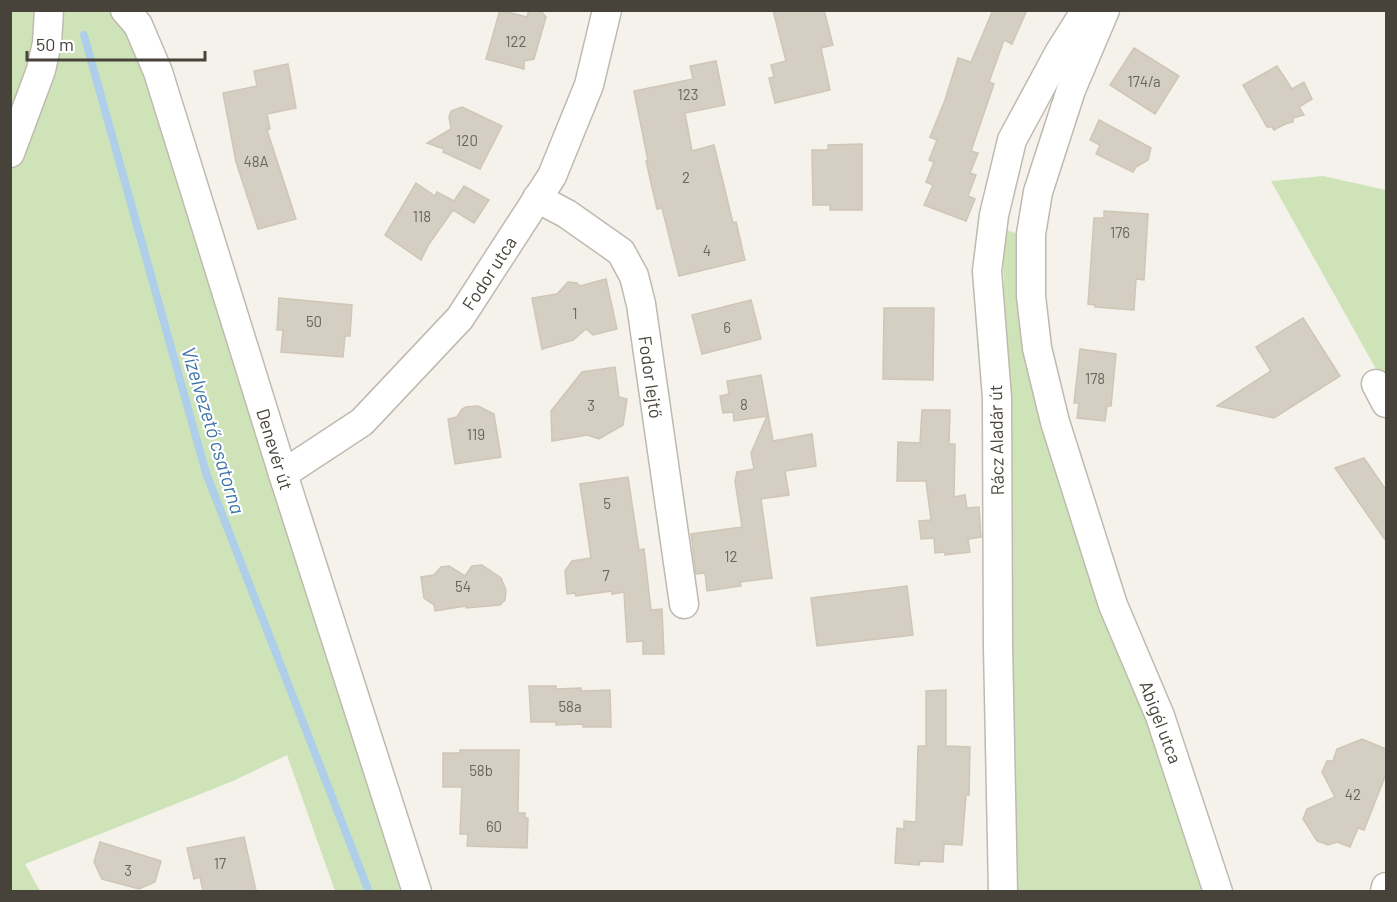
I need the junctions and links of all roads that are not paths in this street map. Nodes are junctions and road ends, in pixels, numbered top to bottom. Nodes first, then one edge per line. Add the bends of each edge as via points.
1 (49, 10) edge
2 (125, 10) edge
3 (607, 10) edge
4 (1086, 10) edge
5 (1105, 10) edge
6 (10, 153) edge
7 (537, 198) junction
8 (283, 474) junction
9 (684, 604) dead end
10 (417, 891) edge
11 (1003, 891) edge
12 (1218, 891) edge

1 - 6 street via 41,70
2 - 8 street, Denevér út via 138,25 158,72
3 - 7 street, Fodor utca via 589,85 552,176
4 - 11 street, Rácz Aladár út via 1012,140 994,215 987,271 997,398
5 - 12 street, Abigél utca via 1071,90 1038,192 1031,234 1031,296 1037,348 1055,422 1113,604 1160,716
7 - 8 street, Fodor utca via 460,318 362,422
7 - 9 street, Fodor lejtő via 621,252 634,276
8 - 10 street, Denevér út

